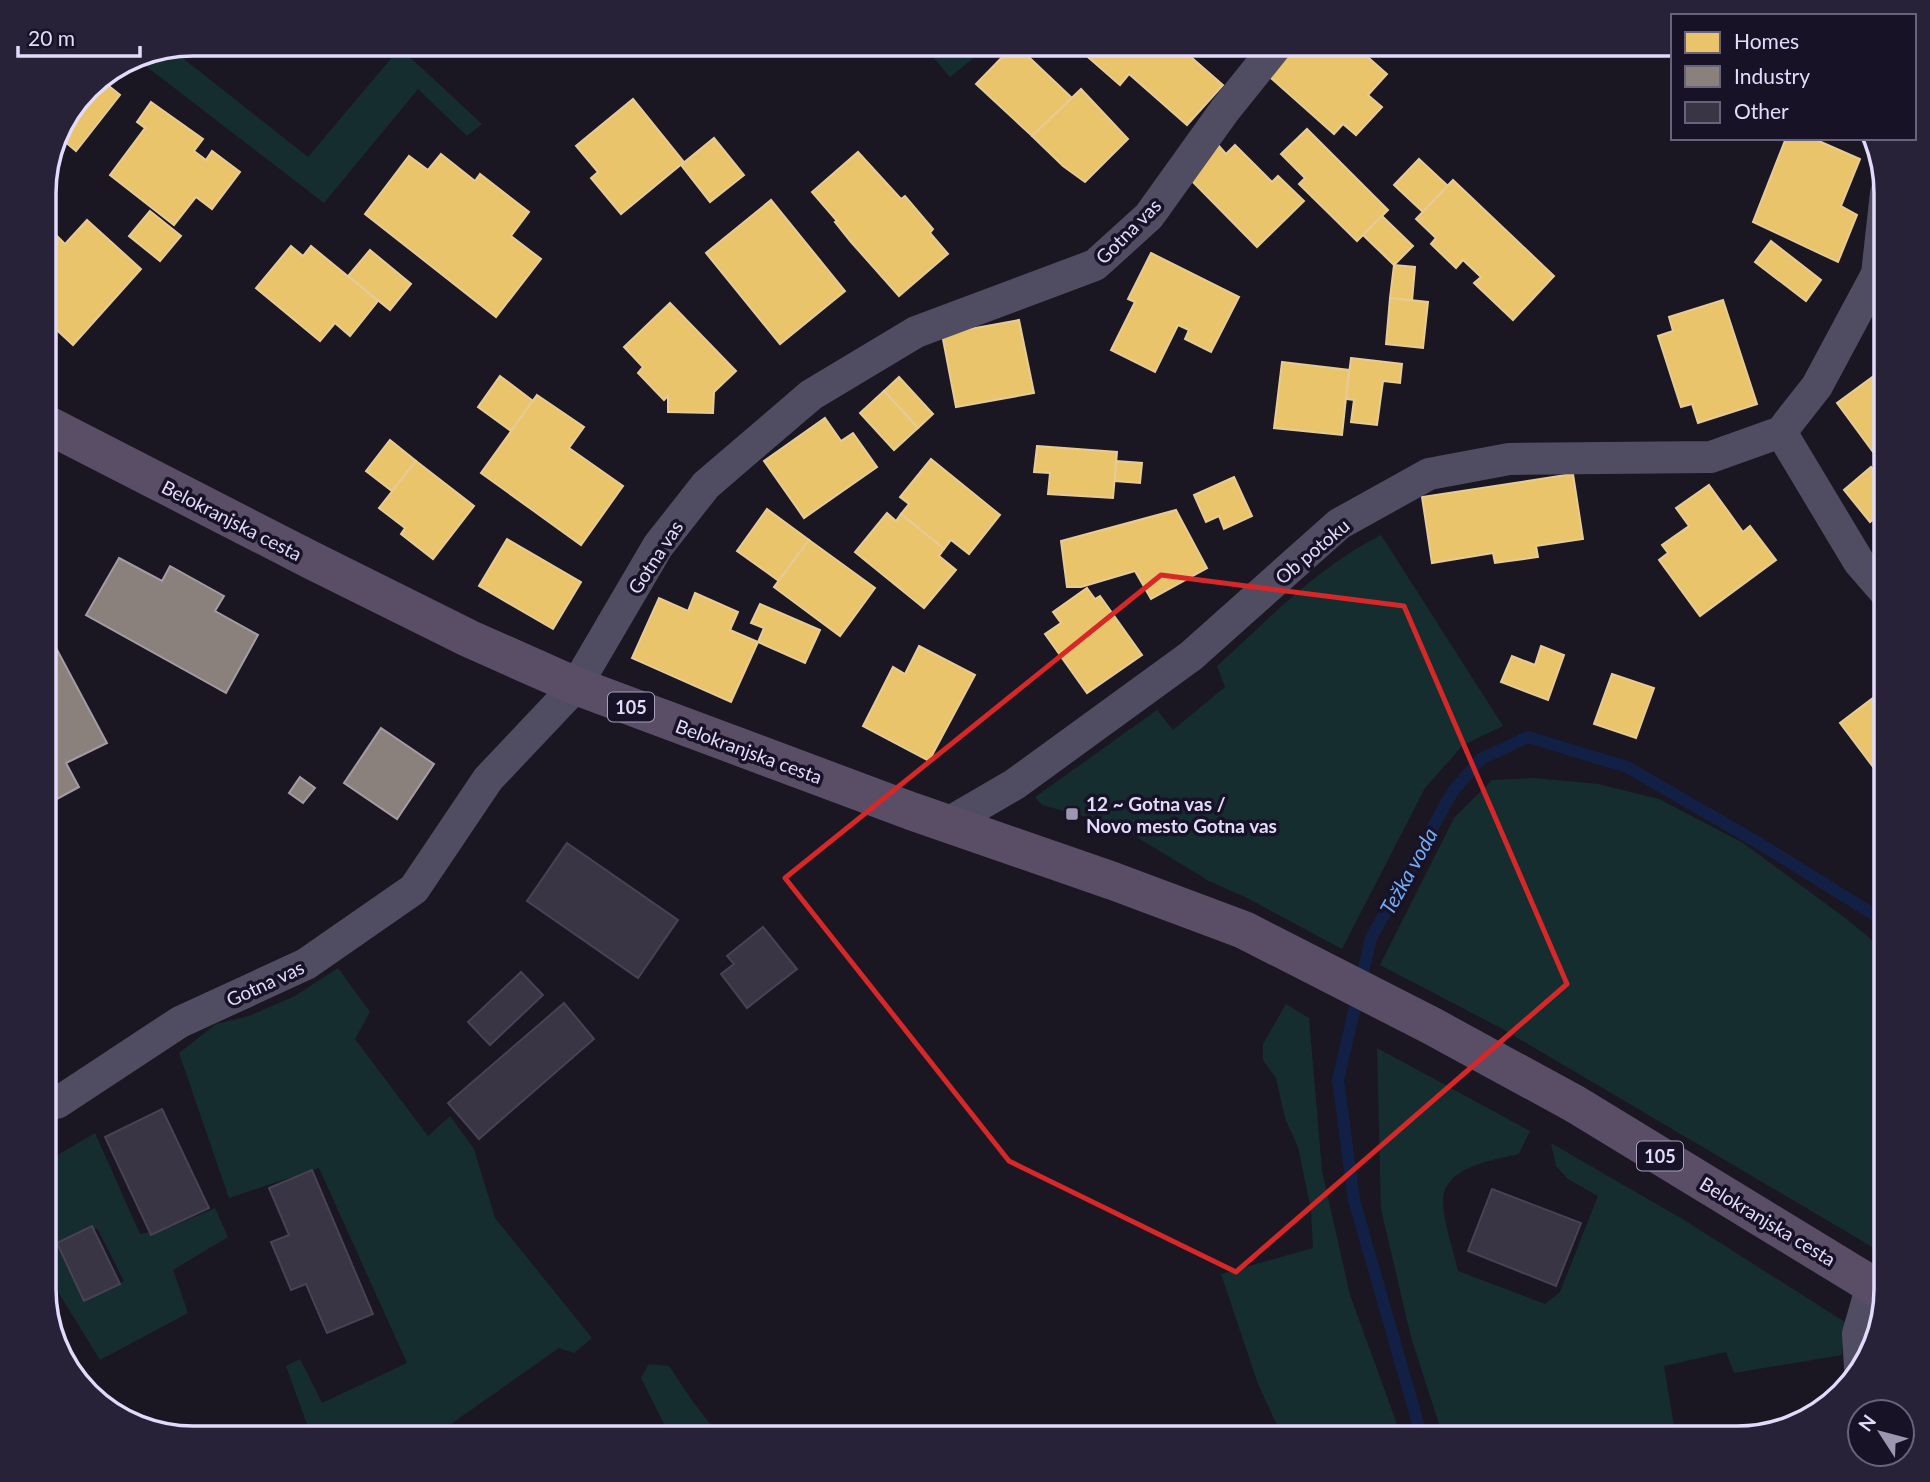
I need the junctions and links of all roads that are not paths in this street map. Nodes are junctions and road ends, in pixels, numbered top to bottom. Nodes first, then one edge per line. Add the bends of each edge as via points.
1 (1268, 56) edge
2 (1874, 285) edge
3 (56, 428) edge
4 (1781, 432) junction
5 (1874, 579) edge
6 (576, 686) junction
7 (948, 823) junction
8 (57, 1103) dead end
9 (1874, 1287) edge
10 (1874, 1298) edge
11 (1859, 1352) edge

1 - 6 street, Gotna vas via 1149,216 1095,265 916,332 811,395 706,485 658,547
2 - 4 street via 1817,386
3 - 6 main road, Belokranjska cesta / 105 via 470,639
4 - 5 street
4 - 7 street, Ob potoku via 1711,457 1509,459 1429,474 1339,524 1191,656 1015,784
6 - 7 main road, Belokranjska cesta / 105
6 - 8 street, Gotna vas via 488,779 414,888 306,964 180,1022
7 - 9 main road, Belokranjska cesta / 105 via 1244,930 1575,1104
10 - 11 street via 1858,1334

